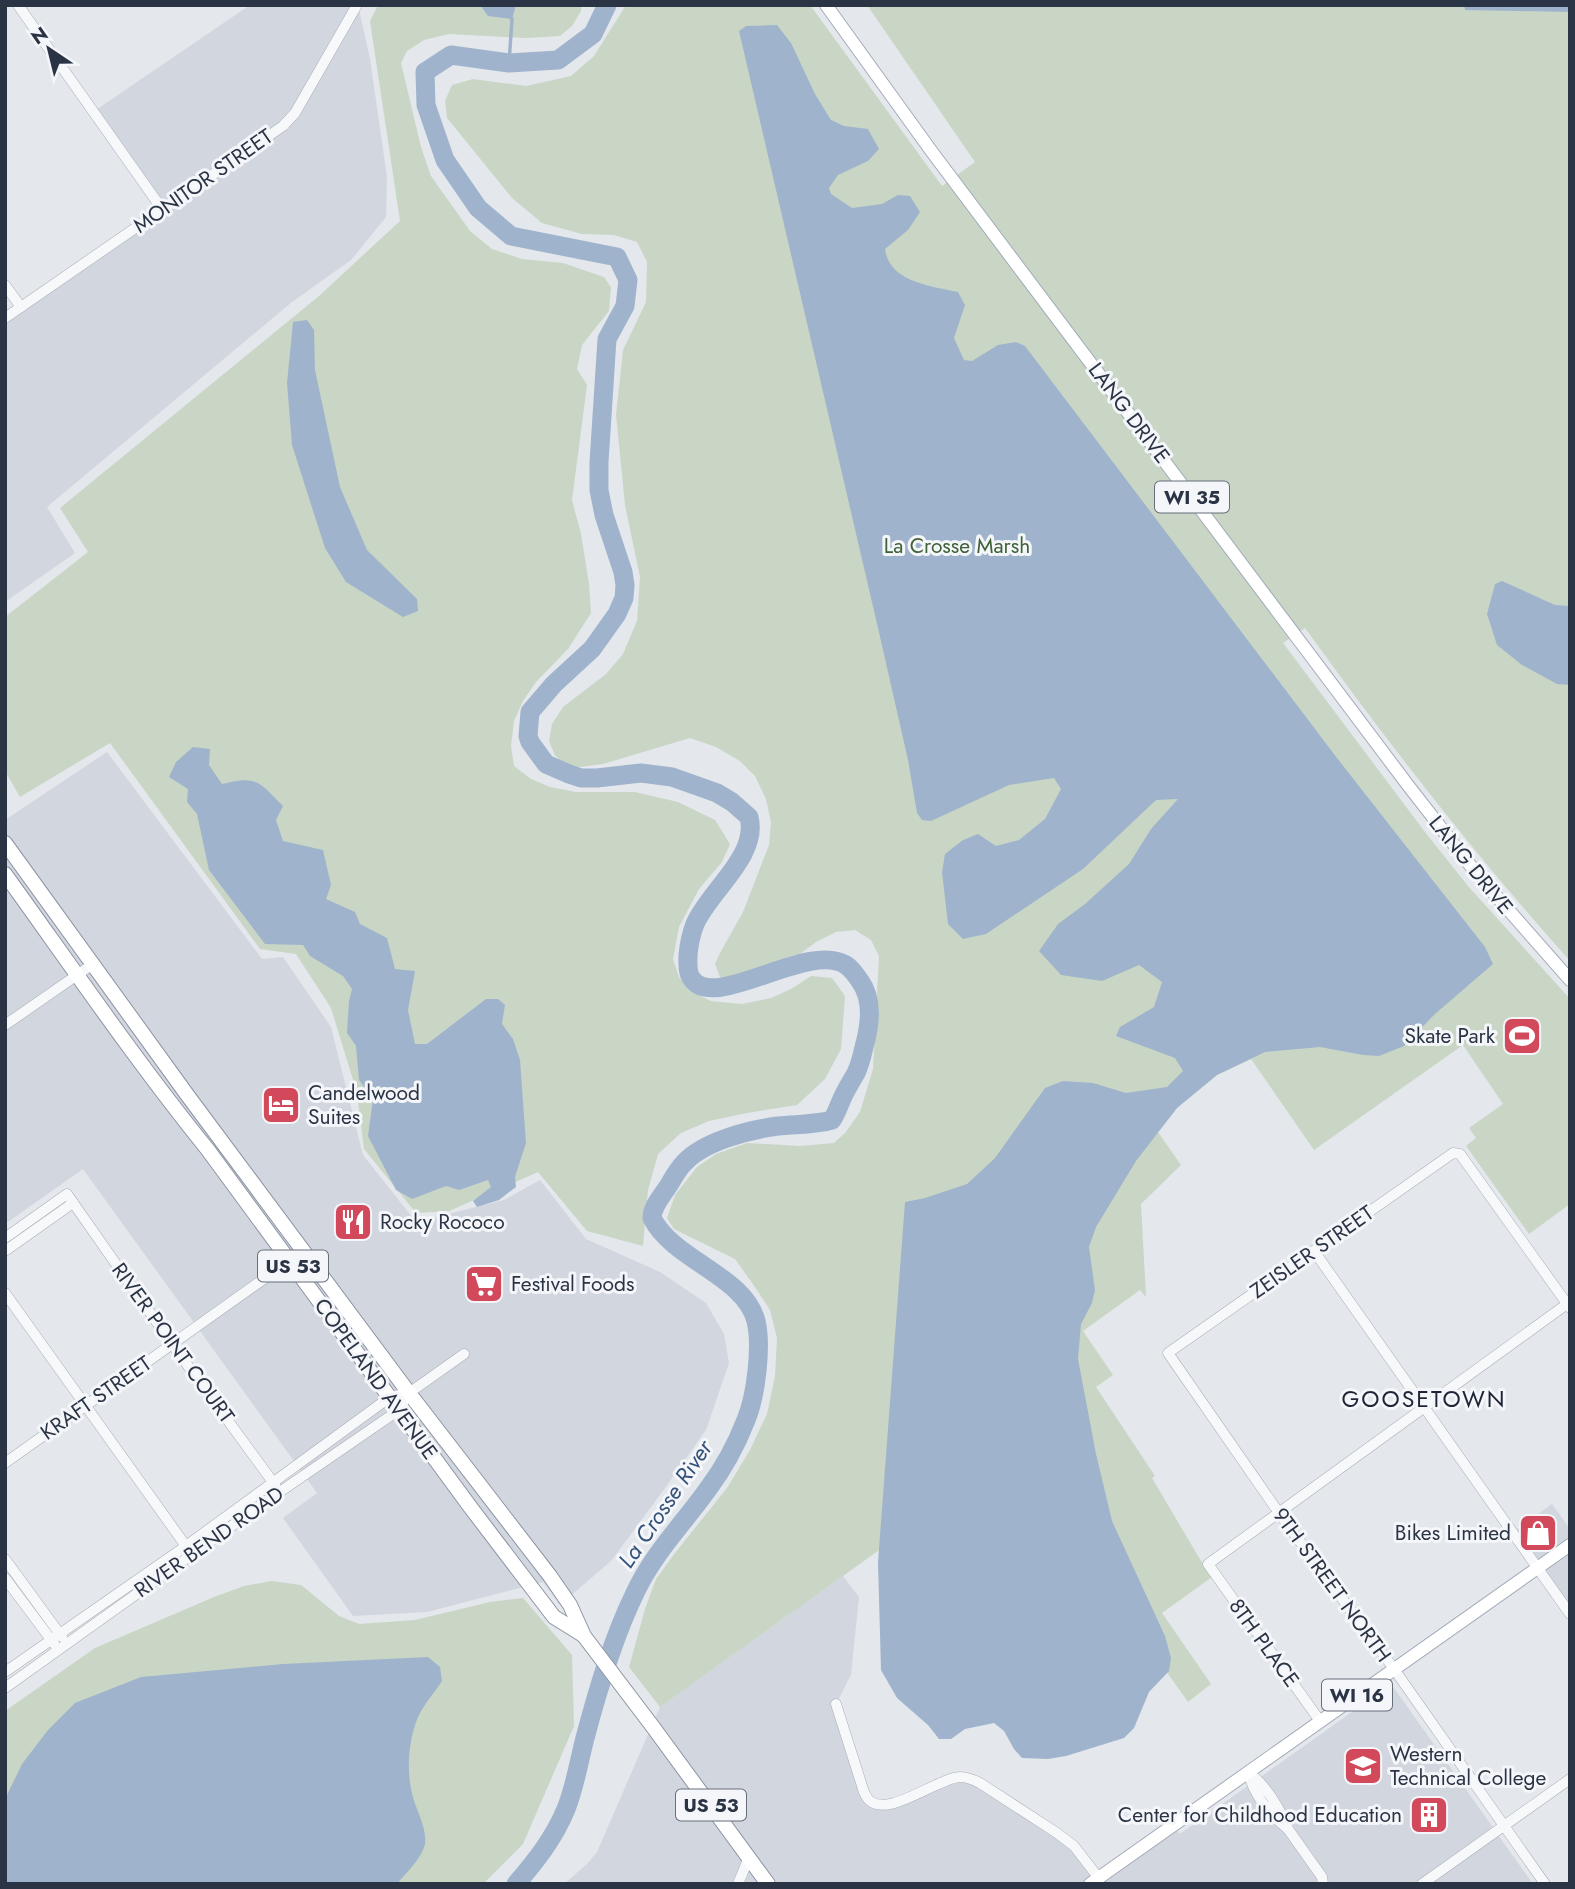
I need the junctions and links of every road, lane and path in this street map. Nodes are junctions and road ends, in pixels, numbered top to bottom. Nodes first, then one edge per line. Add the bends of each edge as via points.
1 (18, 5) edge
2 (357, 5) edge
3 (826, 5) edge
4 (162, 209) junction
5 (5, 285) edge
6 (21, 307) junction
7 (5, 318) edge
8 (5, 844) edge
9 (5, 874) edge
10 (93, 964) junction
11 (77, 975) junction
12 (1570, 980) edge
13 (5, 1025) edge
14 (231, 1180) junction
15 (70, 1199) junction
16 (286, 1227) junction
17 (5, 1238) edge
18 (5, 1251) edge
19 (1314, 1251) junction
20 (289, 1261) junction
21 (5, 1293) edge
22 (1568, 1306) edge
23 (172, 1345) junction
24 (1168, 1353) joint
25 (464, 1354) dead end
26 (409, 1393) junction
27 (390, 1397) junction
28 (85, 1406) junction
29 (1424, 1408) junction
30 (399, 1410) junction
31 (5, 1462) edge
32 (273, 1482) junction
33 (280, 1491) junction
34 (1279, 1513) junction
35 (1570, 1545) edge
36 (189, 1550) junction
37 (5, 1559) edge
38 (1537, 1569) junction
39 (5, 1578) edge
40 (1570, 1614) edge
41 (584, 1636) junction
42 (59, 1642) junction
43 (1394, 1670) junction
44 (5, 1672) edge
45 (5, 1688) edge
46 (836, 1704) dead end
47 (1320, 1721) junction
48 (1248, 1772) junction
49 (1570, 1779) edge
50 (1504, 1824) junction
51 (749, 1857) junction
52 (1323, 1880) edge
53 (1100, 1882) edge
54 (738, 1884) edge
55 (768, 1884) edge
56 (1332, 1884) edge
57 (1422, 1884) edge
58 (1545, 1884) edge

1 - 4 street
2 - 4 street, MONITOR STREET via 290,120
3 - 12 main road, LANG DRIVE / WI 35 via 1407,784 1477,874
4 - 6 street, MONITOR STREET
5 - 6 street
6 - 7 street, MONITOR STREET
8 - 10 highway, COPELAND AVENUE / US 53
9 - 11 highway, COPELAND AVENUE / US 53
10 - 11 street
10 - 16 highway, COPELAND AVENUE / US 53
11 - 13 street
11 - 14 highway, COPELAND AVENUE / US 53
14 - 16 highway via 243,1187 272,1225
14 - 20 highway, COPELAND AVENUE / US 53
15 - 17 street
15 - 18 street
15 - 23 street, RIVER POINT COURT
16 - 26 highway, COPELAND AVENUE / US 53
19 - 22 street, ZEISLER STREET via 1457,1153
19 - 24 street, ZEISLER STREET
19 - 29 street
20 - 23 street, KRAFT STREET
20 - 27 highway, COPELAND AVENUE / US 53
21 - 28 street
22 - 29 street
23 - 28 street, KRAFT STREET
23 - 32 street, RIVER POINT COURT
24 - 34 street, 9TH STREET NORTH
25 - 26 street, RIVER BEND ROAD
26 - 27 street, RIVER BEND ROAD
26 - 30 street, RIVER BEND ROAD
26 - 41 highway, COPELAND AVENUE / US 53 via 555,1584
27 - 30 highway, COPELAND AVENUE / US 53
27 - 32 street, RIVER BEND ROAD
28 - 31 street, KRAFT STREET
28 - 36 street
29 - 34 street
29 - 38 street
30 - 33 street, RIVER BEND ROAD
30 - 41 highway, COPELAND AVENUE / US 53 via 554,1617
32 - 33 street, RIVER POINT COURT
32 - 36 street, RIVER BEND ROAD
33 - 36 street, RIVER BEND ROAD
34 - 43 street, 9TH STREET NORTH
34 - 47 street, 8TH PLACE via 1208,1564
35 - 38 main road, WI 16
36 - 42 street, RIVER BEND ROAD
37 - 42 street
38 - 40 street
38 - 43 main road, WI 16
39 - 42 street
41 - 51 highway, COPELAND AVENUE / US 53
42 - 44 street, RIVER BEND ROAD
42 - 45 street, RIVER BEND ROAD
43 - 47 main road, WI 16
43 - 50 street, 9TH STREET NORTH
46 - 53 street via 869,1801 881,1806 895,1803 948,1780 970,1779 1074,1846
47 - 48 main road, WI 16
48 - 52 street via 1251,1786
48 - 53 main road, WI 16
49 - 50 street
50 - 57 street
50 - 58 street, 9TH STREET NORTH
51 - 54 street
51 - 55 highway, US 53
52 - 56 street

